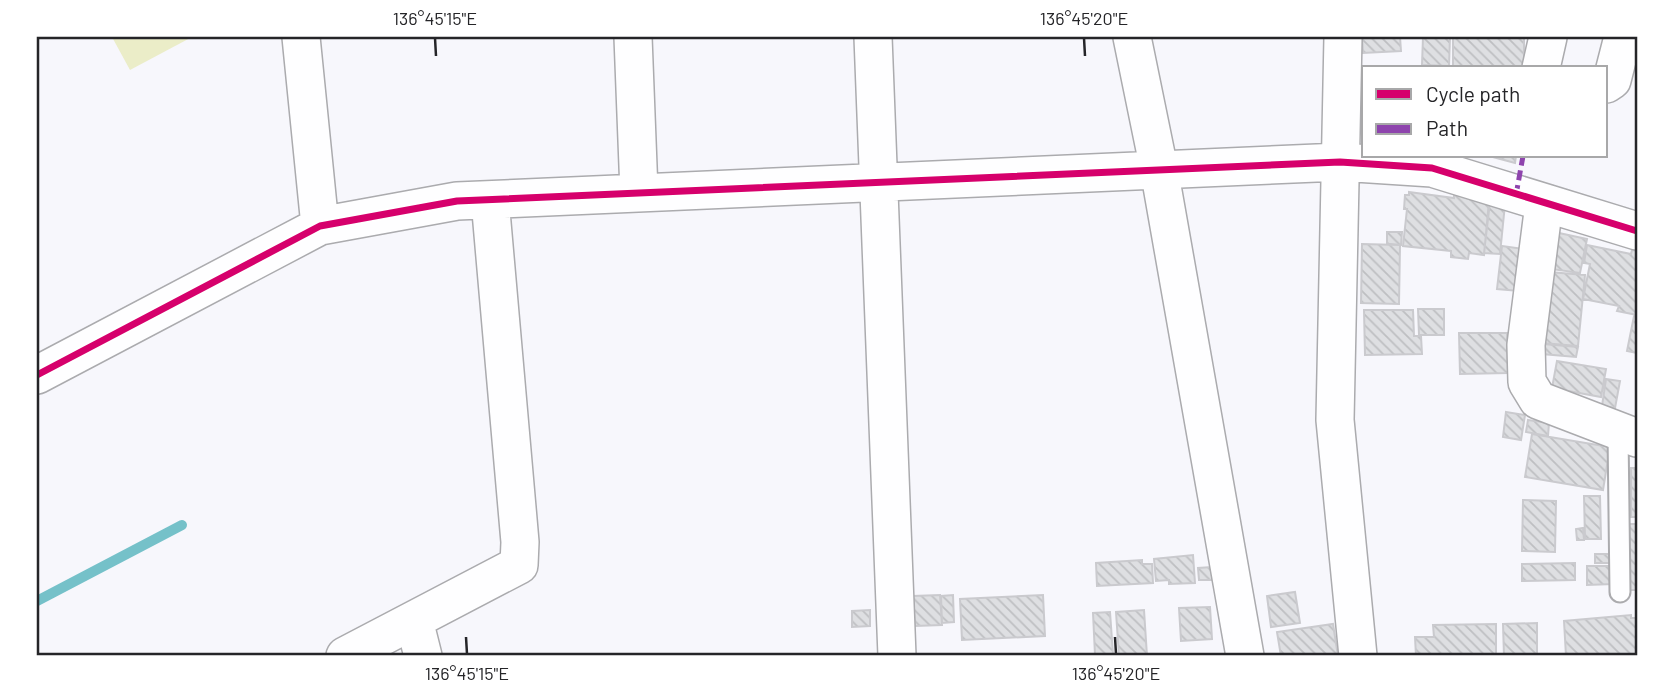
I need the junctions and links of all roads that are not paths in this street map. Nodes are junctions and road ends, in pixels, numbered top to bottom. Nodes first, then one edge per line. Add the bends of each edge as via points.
1 (301, 37) edge
2 (633, 37) edge
3 (873, 37) edge
4 (1132, 37) edge
5 (1343, 37) edge
6 (1548, 37) edge
7 (1623, 37) edge
8 (1541, 66) edge
9 (1608, 83) edge
10 (1340, 162) junction
11 (1159, 169) junction
12 (879, 181) junction
13 (639, 192) junction
14 (490, 200) junction
15 (1544, 204) junction
16 (320, 226) junction
17 (1637, 231) edge
18 (37, 375) edge
19 (1628, 435) edge
20 (1619, 592) dead end
21 (414, 620) junction
22 (345, 656) edge
23 (423, 656) edge
24 (897, 656) edge
25 (1245, 656) edge
26 (1358, 656) edge

1 - 16 street
2 - 13 street
3 - 12 street
4 - 11 street
5 - 10 street
6 - 8 street
7 - 9 street
10 - 11 street
10 - 15 street via 1432,168
10 - 26 street via 1335,419
11 - 12 street
11 - 25 street
12 - 13 street
12 - 24 street
13 - 14 street
14 - 16 street via 457,201
14 - 21 street via 519,565
15 - 17 street
15 - 19 street via 1526,345 1527,382 1538,400
16 - 18 street
19 - 20 lane
21 - 22 street
21 - 23 street

